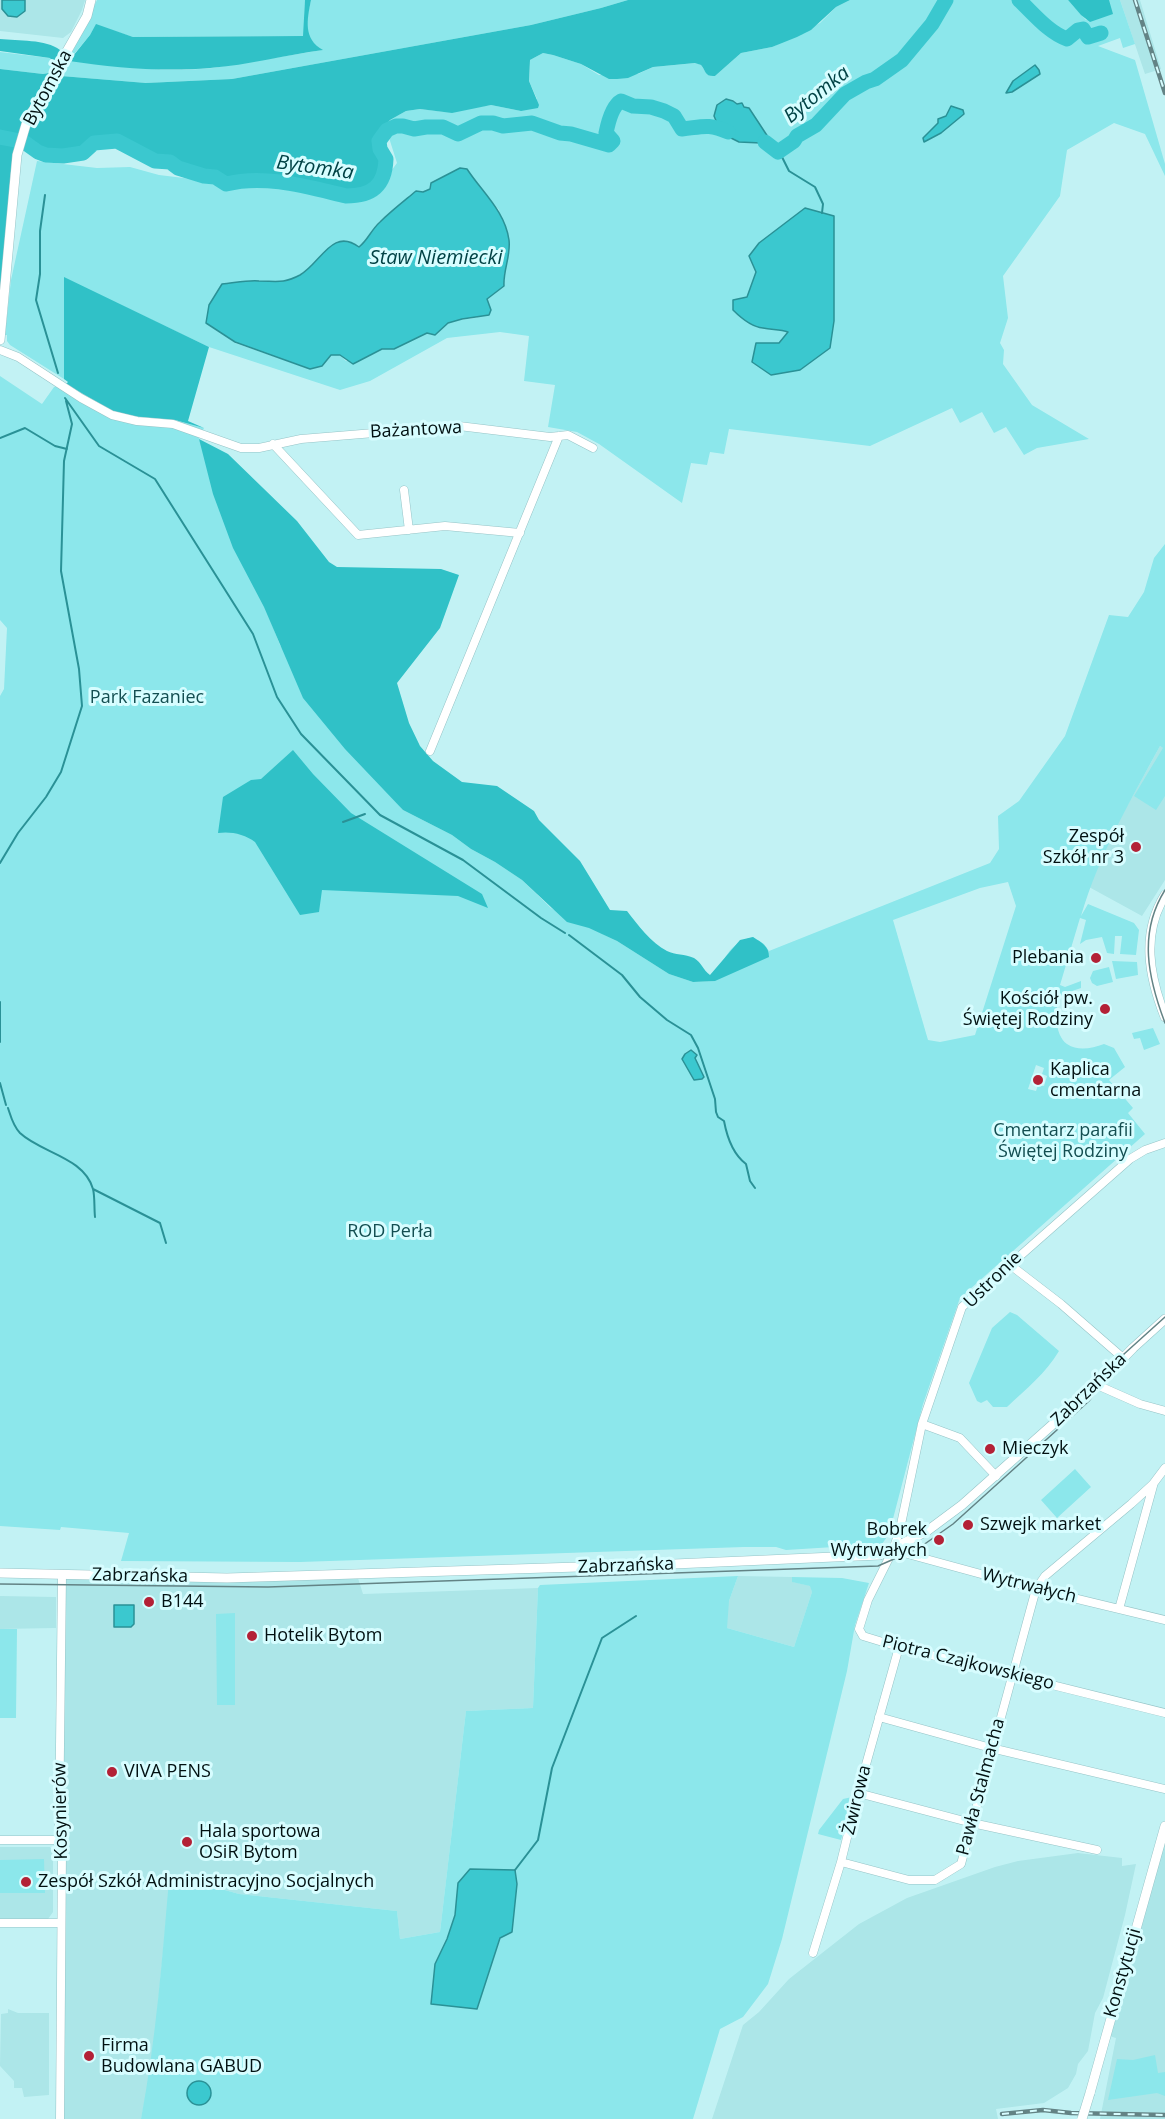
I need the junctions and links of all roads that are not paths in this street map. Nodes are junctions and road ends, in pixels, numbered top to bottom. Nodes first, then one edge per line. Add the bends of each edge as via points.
1 (91, 0) edge
2 (0, 340) edge
3 (0, 350) edge
4 (559, 436) junction
5 (273, 444) junction
6 (592, 448) dead end
7 (404, 490) dead end
8 (409, 530) junction
9 (520, 533) junction
10 (430, 751) dead end
11 (1165, 895) edge
12 (1165, 1017) edge
13 (1165, 1143) edge
14 (1009, 1264) junction
15 (1165, 1319) edge
16 (1123, 1358) junction
17 (1097, 1385) junction
18 (1165, 1411) edge
19 (922, 1424) junction
20 (1165, 1468) edge
21 (996, 1476) junction
22 (1153, 1484) junction
23 (893, 1550) junction
24 (0, 1573) edge
25 (62, 1575) junction
26 (1036, 1589) junction
27 (1119, 1609) junction
28 (1165, 1620) edge
29 (899, 1647) junction
30 (1012, 1675) junction
31 (1165, 1713) edge
32 (879, 1718) junction
33 (991, 1748) junction
34 (1165, 1789) edge
35 (858, 1793) junction
36 (972, 1823) junction
37 (1165, 1826) edge
38 (0, 1840) edge
39 (60, 1840) junction
40 (1097, 1850) dead end
41 (841, 1862) junction
42 (0, 1923) edge
43 (61, 1923) junction
44 (813, 1953) dead end
45 (60, 2119) edge
46 (1082, 2119) edge

1 - 2 street, Bytomska via 87,16 27,121 17,155
3 - 5 street, Bażantowa via 122,418 173,424 241,448
4 - 5 street, Bażantowa via 446,426
4 - 6 street, Bażantowa via 568,435
4 - 9 street
5 - 8 street via 357,535
7 - 8 street
8 - 9 street via 445,526
9 - 10 street
11 - 12 street via 1154,918 1149,947 1152,978
13 - 14 street, Ustronie via 1130,1159
14 - 16 street
14 - 19 street, Ustronie via 962,1307
15 - 16 street, Zabrzańska
16 - 17 street, Zabrzańska
17 - 18 street
17 - 21 street, Zabrzańska
19 - 21 street via 960,1438
19 - 23 street, Ustronie
20 - 22 street
21 - 23 street, Zabrzańska via 934,1527
22 - 26 street via 1045,1576
22 - 27 street
23 - 25 street, Zabrzańska via 867,1557 227,1578
23 - 26 street, Wytrwałych
23 - 29 street, Piotra Czajkowskiego via 868,1600 859,1629 862,1636
24 - 25 street, Zabrzańska
25 - 39 street, Kosynierów
26 - 27 street, Wytrwałych
26 - 30 street, Pawła Stalmacha
27 - 28 street, Wytrwałych
29 - 30 street, Piotra Czajkowskiego
29 - 32 street, Żwirowa
30 - 31 street, Piotra Czajkowskiego
30 - 33 street, Pawła Stalmacha
32 - 33 street
32 - 35 street, Żwirowa
33 - 34 street
33 - 36 street, Pawła Stalmacha
35 - 36 street
35 - 41 street, Żwirowa
36 - 40 street
36 - 41 street, Pawła Stalmacha via 961,1864 935,1880 909,1880
37 - 46 street, Konstytucji, bridge
38 - 39 street
39 - 43 street, Kosynierów
41 - 44 street, Żwirowa
42 - 43 street
43 - 45 street, Kosynierów

